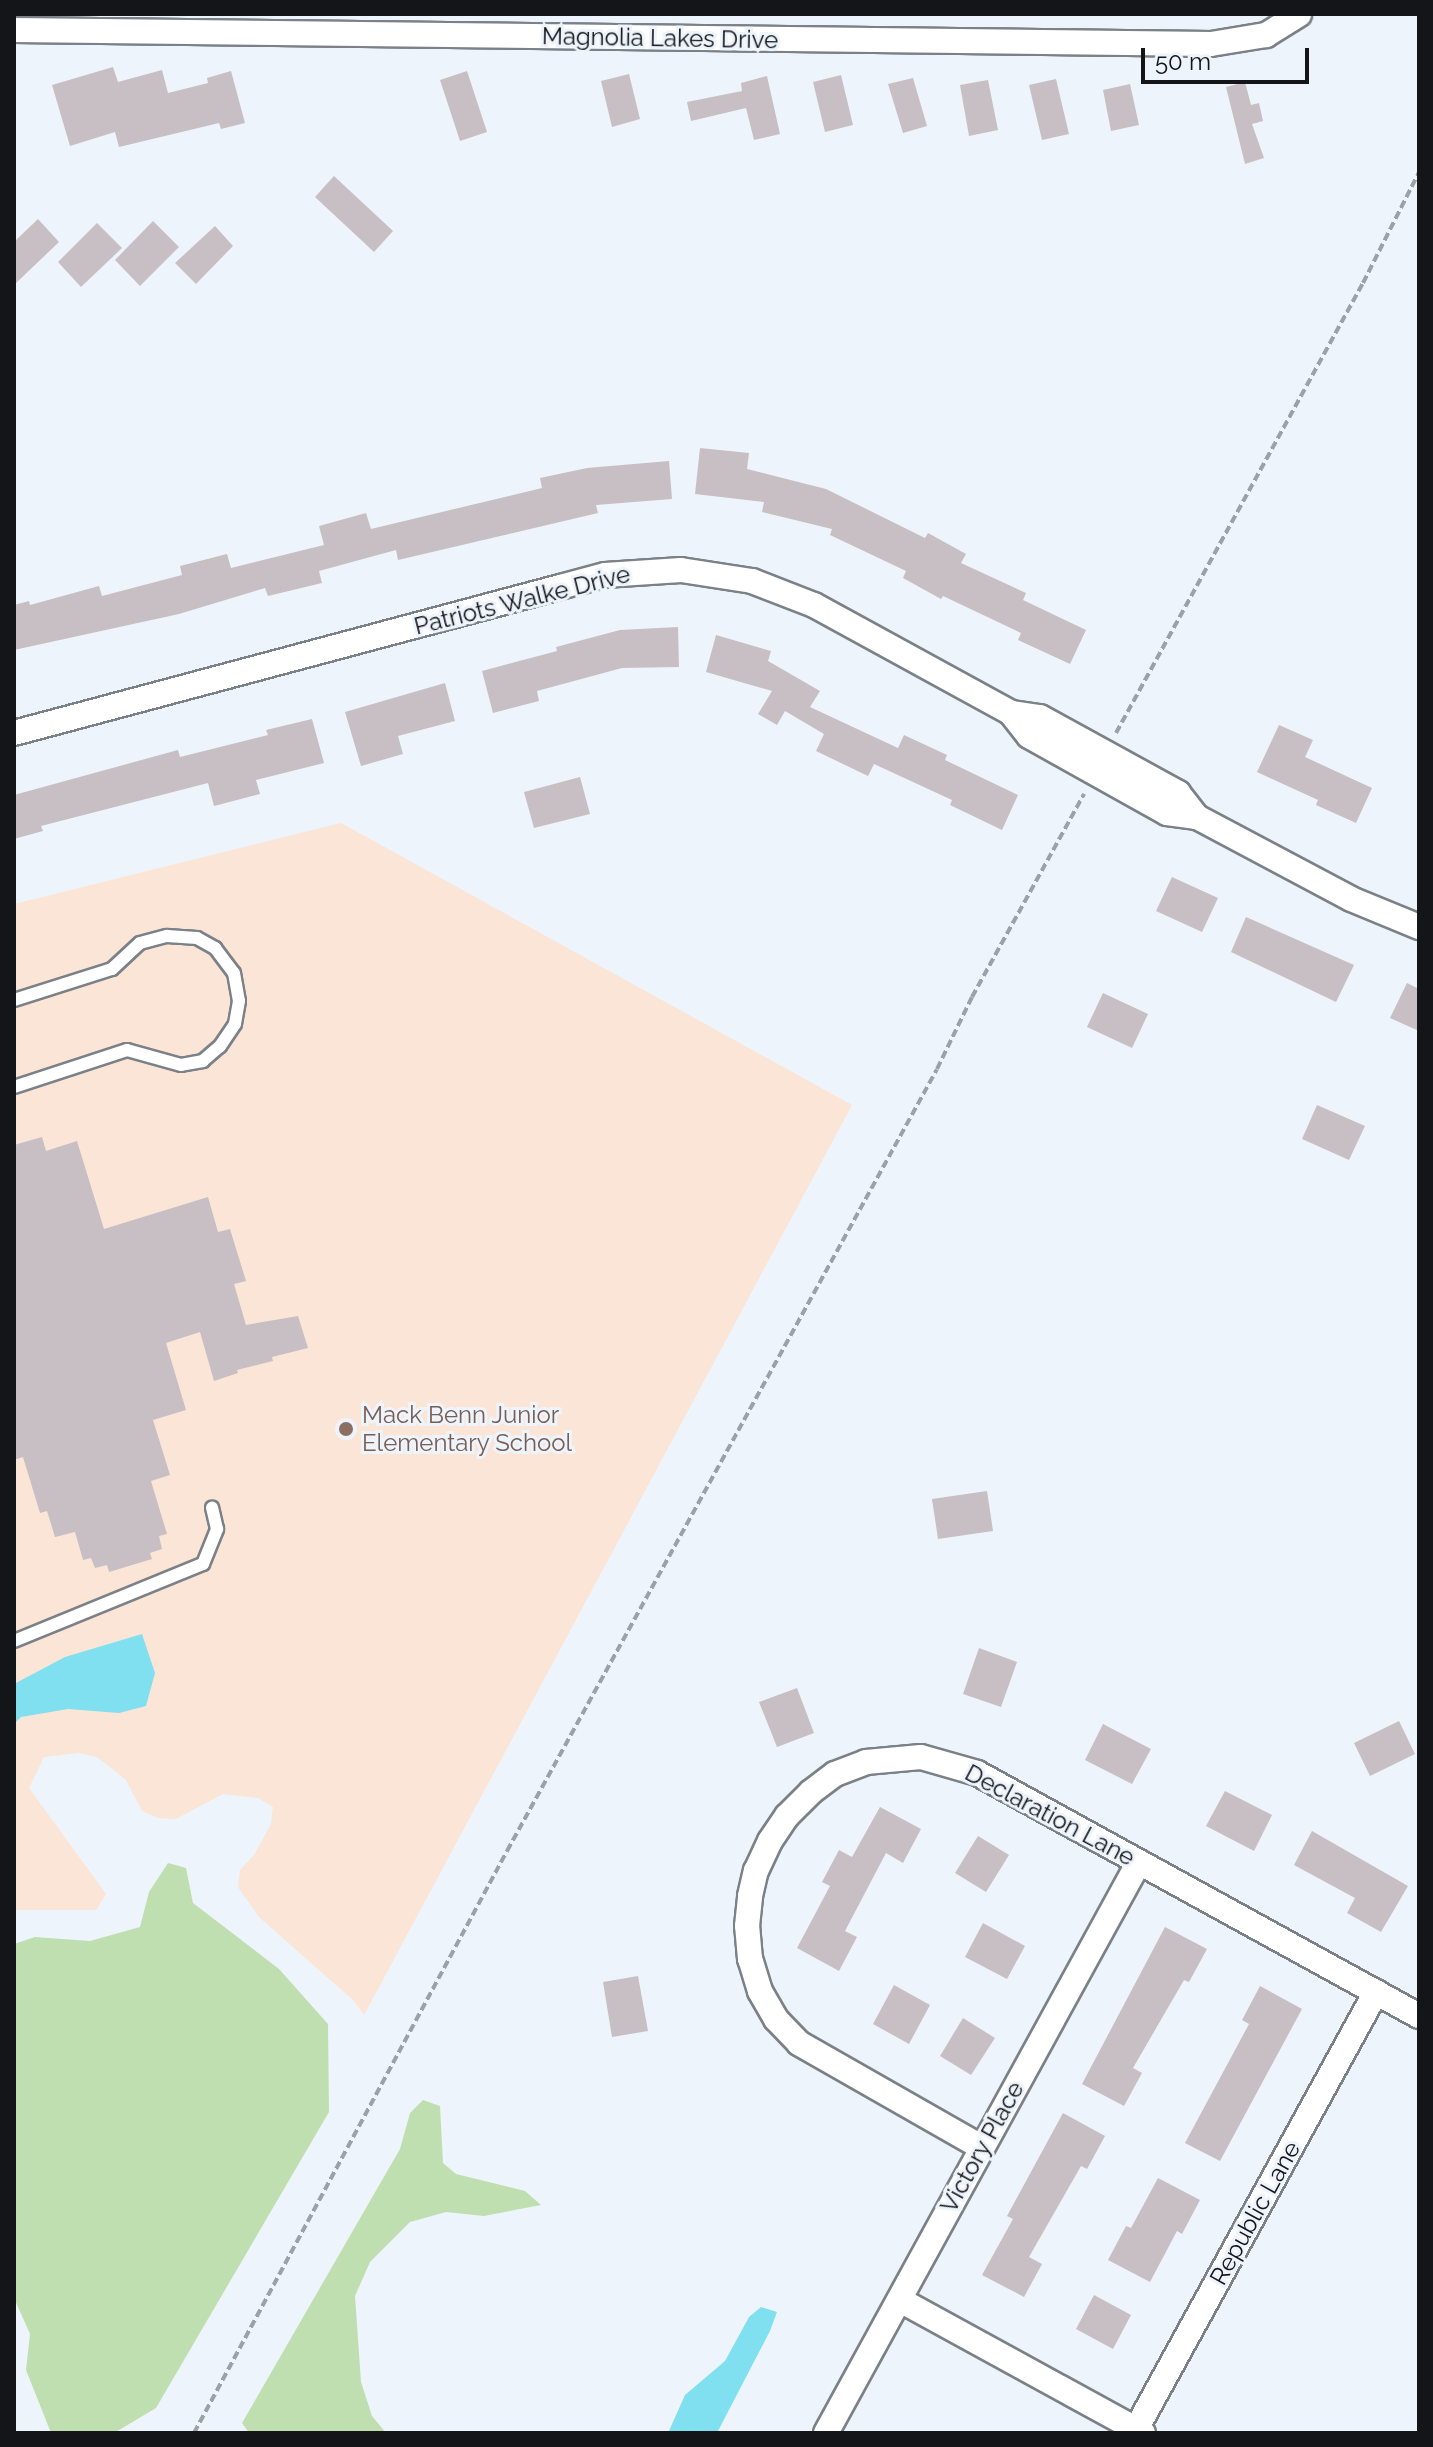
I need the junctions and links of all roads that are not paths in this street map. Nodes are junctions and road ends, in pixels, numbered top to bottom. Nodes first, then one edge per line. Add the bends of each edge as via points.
1 (1299, 14) edge
2 (406, 24) edge
3 (14, 30) edge
4 (14, 733) edge
5 (1419, 927) edge
6 (14, 1000) edge
7 (14, 1087) edge
8 (212, 1508) dead end
9 (14, 1641) edge
10 (1139, 1862) junction
11 (1376, 1992) junction
12 (1419, 2016) edge
13 (981, 2147) junction
14 (900, 2300) junction
15 (1138, 2432) edge
16 (826, 2433) edge

1 - 2 street, Magnolia Lakes Drive via 1266,35 1211,44
2 - 3 street, Magnolia Lakes Drive
4 - 5 street, Patriots Walke Drive via 605,575 718,573 786,592 1011,713 1029,736 1100,763 1167,813 1197,817 1351,899
6 - 7 lane via 99,975 140,943 167,936 197,938 215,948 234,973 239,1001 235,1024 203,1061 181,1065 127,1050
8 - 9 lane via 217,1529 203,1564
10 - 11 street, Declaration Lane
10 - 13 street, Victory Place
10 - 13 street, Declaration Lane via 977,1773 921,1757 866,1762 835,1774 803,1800 770,1841 756,1871 747,1926 750,1959 776,2019 833,2066
11 - 12 street, Declaration Lane
11 - 15 street, Republic Lane
13 - 14 street, Victory Place
14 - 15 street
14 - 16 street, Victory Place

